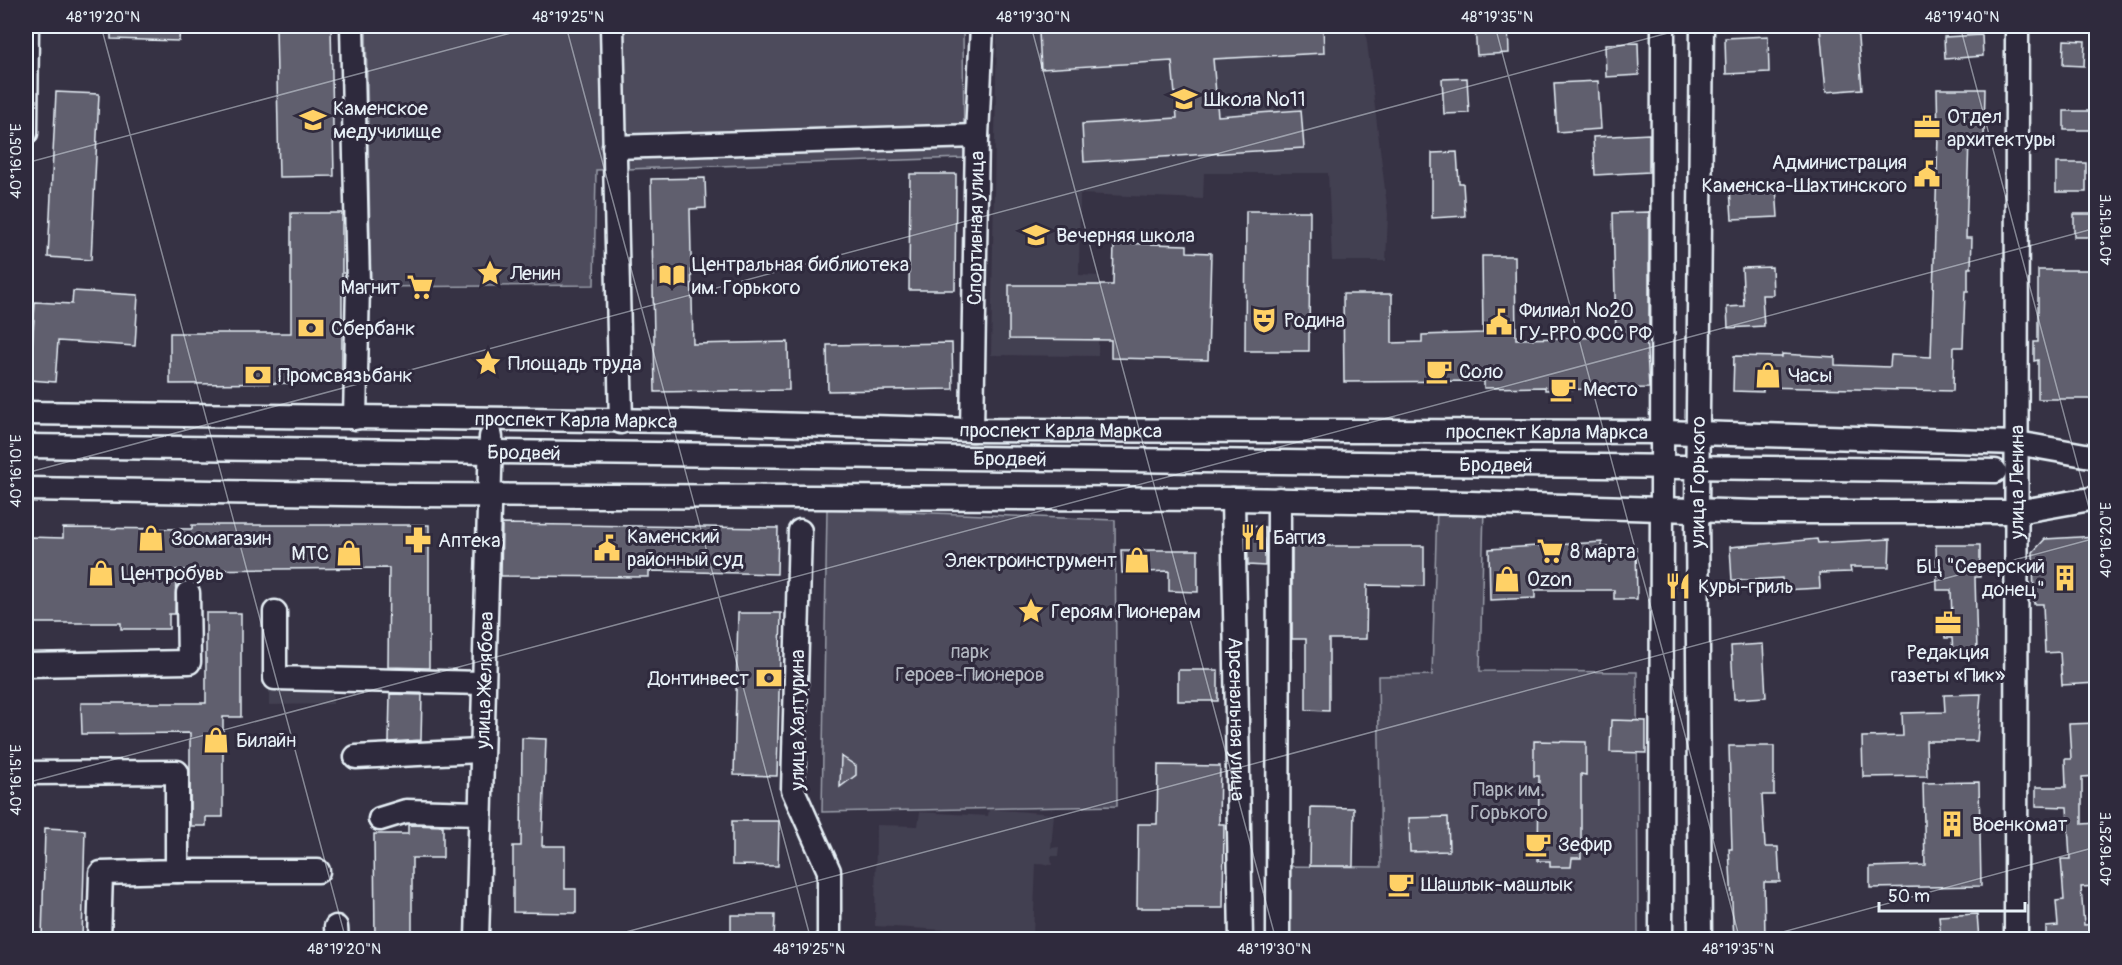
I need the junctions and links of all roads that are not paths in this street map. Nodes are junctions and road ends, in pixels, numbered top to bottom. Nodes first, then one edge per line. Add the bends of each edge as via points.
1 (27, 26) edge
2 (352, 26) edge
3 (612, 26) edge
4 (982, 26) edge
5 (1663, 26) edge
6 (1702, 26) edge
7 (2017, 26) edge
8 (26, 133) edge
9 (977, 136) junction
10 (614, 147) junction
11 (26, 413) edge
12 (355, 418) junction
13 (490, 421) junction
14 (621, 422) junction
15 (972, 430) junction
16 (1663, 432) junction
17 (1698, 433) junction
18 (2017, 443) junction
19 (26, 446) edge
20 (492, 452) junction
21 (2097, 457) edge
22 (1662, 467) junction
23 (1698, 468) junction
24 (1995, 471) dead end
25 (26, 489) edge
26 (490, 495) junction
27 (2097, 498) edge
28 (1233, 499) junction
29 (1279, 499) junction
30 (1663, 509) junction
31 (1697, 510) junction
32 (2017, 512) junction
33 (800, 531) dead end
34 (188, 593) dead end
35 (275, 612) dead end
36 (26, 664) edge
37 (483, 683) junction
38 (480, 751) junction
39 (356, 757) dead end
40 (26, 773) edge
41 (479, 813) junction
42 (380, 819) dead end
43 (318, 871) dead end
44 (177, 872) junction
45 (99, 939) edge
46 (477, 939) edge
47 (830, 939) edge
48 (1241, 939) edge
49 (1278, 939) edge
50 (1662, 939) edge
51 (1700, 939) edge
52 (2016, 939) edge

1 - 8 street
2 - 12 street via 358,285
3 - 10 street
4 - 9 street, Спортивная улица
5 - 16 street, улица Горького
6 - 17 street, улица Горького
7 - 18 street, улица Ленина
9 - 10 street
9 - 15 street, Спортивная улица
10 - 14 street
11 - 12 street, проспект Карла Маркса
12 - 13 street, проспект Карла Маркса
13 - 14 street, проспект Карла Маркса
13 - 20 street, улица Желябова
14 - 15 street, проспект Карла Маркса
15 - 16 street, проспект Карла Маркса
16 - 17 street, проспект Карла Маркса
16 - 22 street, улица Горького
17 - 18 street, проспект Карла Маркса
17 - 23 street, улица Горького
18 - 21 street, проспект Карла Маркса
18 - 32 street, улица Ленина
19 - 20 street, Бродвей
20 - 22 street, Бродвей
20 - 26 street, улица Желябова
22 - 23 street, Бродвей
22 - 30 street, улица Горького
23 - 24 street, Бродвей
23 - 31 street, улица Горького
25 - 26 street
26 - 28 street
26 - 37 street, улица Желябова
27 - 32 street
28 - 29 street
28 - 48 street, Арсенальная улица
29 - 30 street
29 - 49 street, Арсенальная улица
30 - 31 street
30 - 50 street, улица Горького
31 - 32 street
31 - 51 street, улица Горького
32 - 52 street, улица Ленина
33 - 47 street, улица Халтурина via 793,790 829,872
34 - 36 street via 189,662
35 - 37 street via 275,678
37 - 38 street, улица Желябова
38 - 39 street
38 - 41 street, улица Желябова
40 - 44 street via 177,772
41 - 42 street via 406,811
41 - 46 street, улица Желябова
43 - 44 street
44 - 45 street via 101,873

